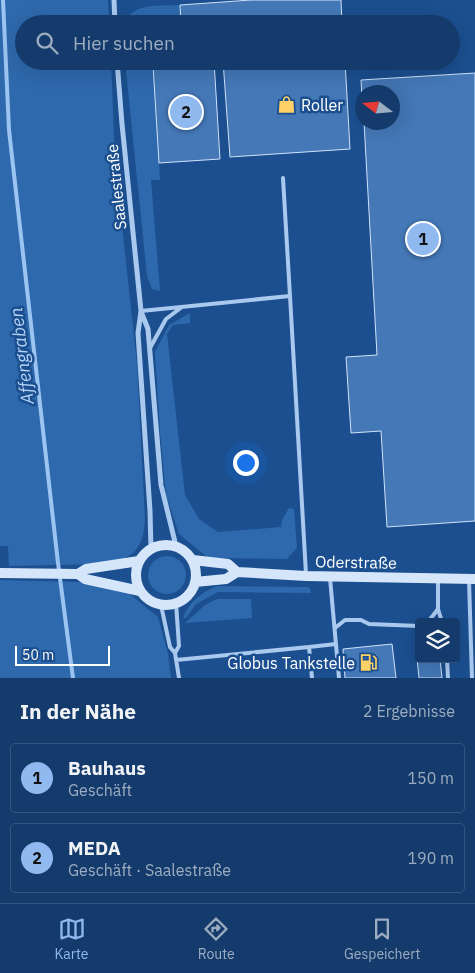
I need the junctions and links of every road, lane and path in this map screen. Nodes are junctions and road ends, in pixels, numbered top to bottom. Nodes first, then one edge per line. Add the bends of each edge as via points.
1 (114, 0) edge
2 (115, 15) edge
3 (118, 70) edge
4 (283, 178) dead end
5 (290, 296) junction
6 (184, 306) junction
7 (141, 311) junction
8 (150, 349) junction
9 (176, 546) junction
10 (151, 549) junction
11 (192, 560) junction
12 (139, 561) junction
13 (237, 572) junction
14 (0, 573) edge
15 (78, 574) junction
16 (306, 576) junction
17 (330, 577) junction
18 (438, 578) junction
19 (472, 579) edge
20 (195, 582) junction
21 (140, 591) junction
22 (176, 603) junction
23 (161, 605) junction
24 (438, 609) junction
25 (431, 618) edge
26 (441, 618) edge
27 (415, 626) edge
28 (335, 629) junction
29 (336, 644) junction
30 (309, 647) junction
31 (176, 653) junction
32 (176, 660) junction
33 (446, 663) edge
34 (179, 678) edge
35 (312, 678) edge
36 (339, 678) edge
37 (448, 678) edge
38 (472, 678) edge

1 - 2 street
3 - 7 street, Saalestraße
4 - 5 lane
5 - 6 lane
5 - 16 lane
6 - 7 lane
6 - 8 lane via 166,319
7 - 8 street, Saalestraße via 148,329
7 - 10 street, Saalestraße via 138,333
8 - 9 street, Saalestraße via 160,485
9 - 10 street via 159,545
9 - 11 street
10 - 12 street
11 - 13 street, Oderstraße via 228,564
11 - 20 street
12 - 15 street via 86,569
12 - 21 street via 136,571
13 - 16 street, Oderstraße
13 - 20 street, Oderstraße via 226,579
14 - 15 street
15 - 21 street via 85,579
16 - 17 street, Oderstraße
17 - 18 street, Oderstraße
17 - 28 lane
18 - 19 street, Oderstraße
18 - 24 lane
19 - 38 lane
20 - 22 street via 188,595
21 - 23 street
22 - 23 street
22 - 31 lane via 179,646
23 - 31 lane via 170,647
24 - 25 lane
24 - 26 lane
27 - 28 lane via 345,620
28 - 29 lane
29 - 30 lane
29 - 36 lane
30 - 32 lane
30 - 35 lane
31 - 32 lane
32 - 34 lane
33 - 37 lane

